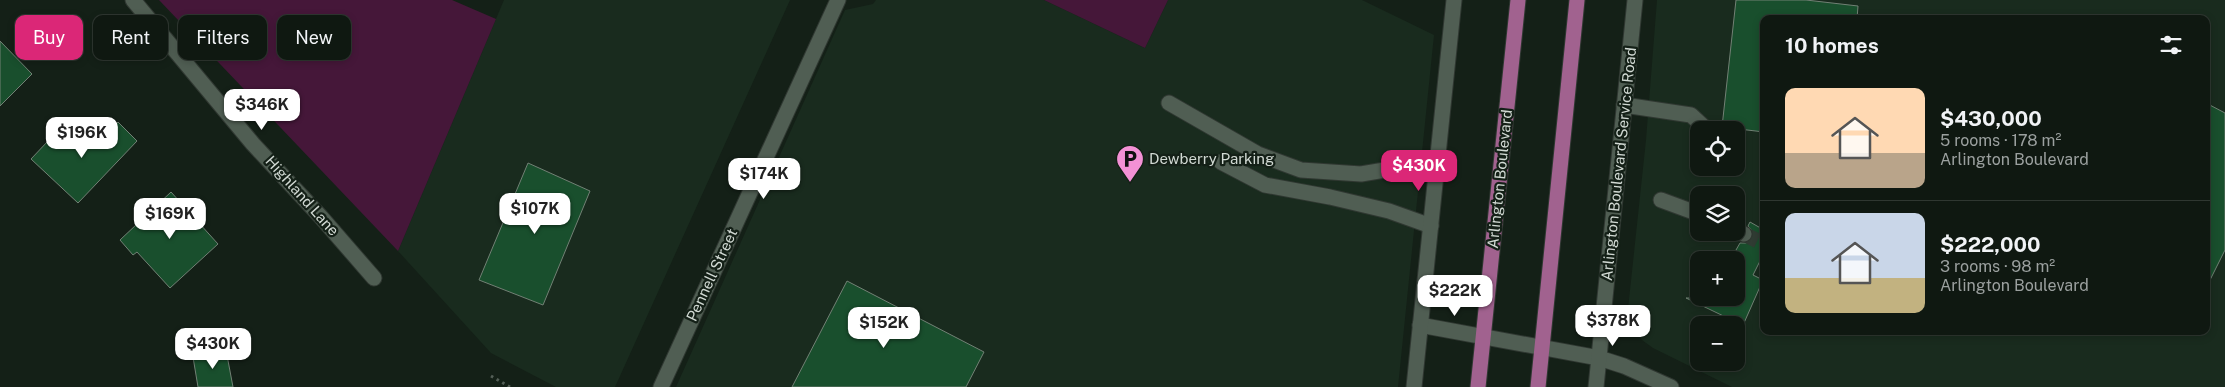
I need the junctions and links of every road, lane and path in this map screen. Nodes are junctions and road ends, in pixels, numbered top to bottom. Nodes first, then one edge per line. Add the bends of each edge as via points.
1 (133, 0) edge
2 (838, 0) edge
3 (1454, 0) edge
4 (1518, 0) edge
5 (1577, 0) edge
6 (1635, 0) edge
7 (1169, 103) dead end
8 (1624, 106) junction
9 (1698, 121) edge
10 (1438, 161) junction
11 (1221, 162) dead end
12 (1661, 200) dead end
13 (1690, 211) edge
14 (1431, 226) junction
15 (374, 278) dead end
16 (1420, 325) junction
17 (1484, 337) junction
18 (1542, 348) junction
19 (1599, 358) junction
20 (491, 376) dead end
21 (510, 387) edge
22 (661, 387) edge
23 (1414, 387) edge
24 (1478, 387) edge
25 (1538, 387) edge
26 (1596, 387) edge
27 (1671, 387) edge

1 - 15 street, Highland Lane via 253,144
2 - 22 street, Pennell Street
3 - 10 street
4 - 17 main road, Arlington Boulevard
5 - 18 main road
6 - 8 street, Arlington Boulevard Service Road
7 - 10 street via 1258,154 1301,170 1361,174
8 - 9 street via 1691,115
8 - 19 street, Arlington Boulevard Service Road
10 - 14 street
11 - 14 street via 1265,184 1390,211
12 - 13 street
14 - 16 street
16 - 17 street
16 - 23 street
17 - 18 street
17 - 24 main road, Arlington Boulevard
18 - 19 street
18 - 25 main road
19 - 26 street, Arlington Boulevard Service Road
19 - 27 street
20 - 21 path

